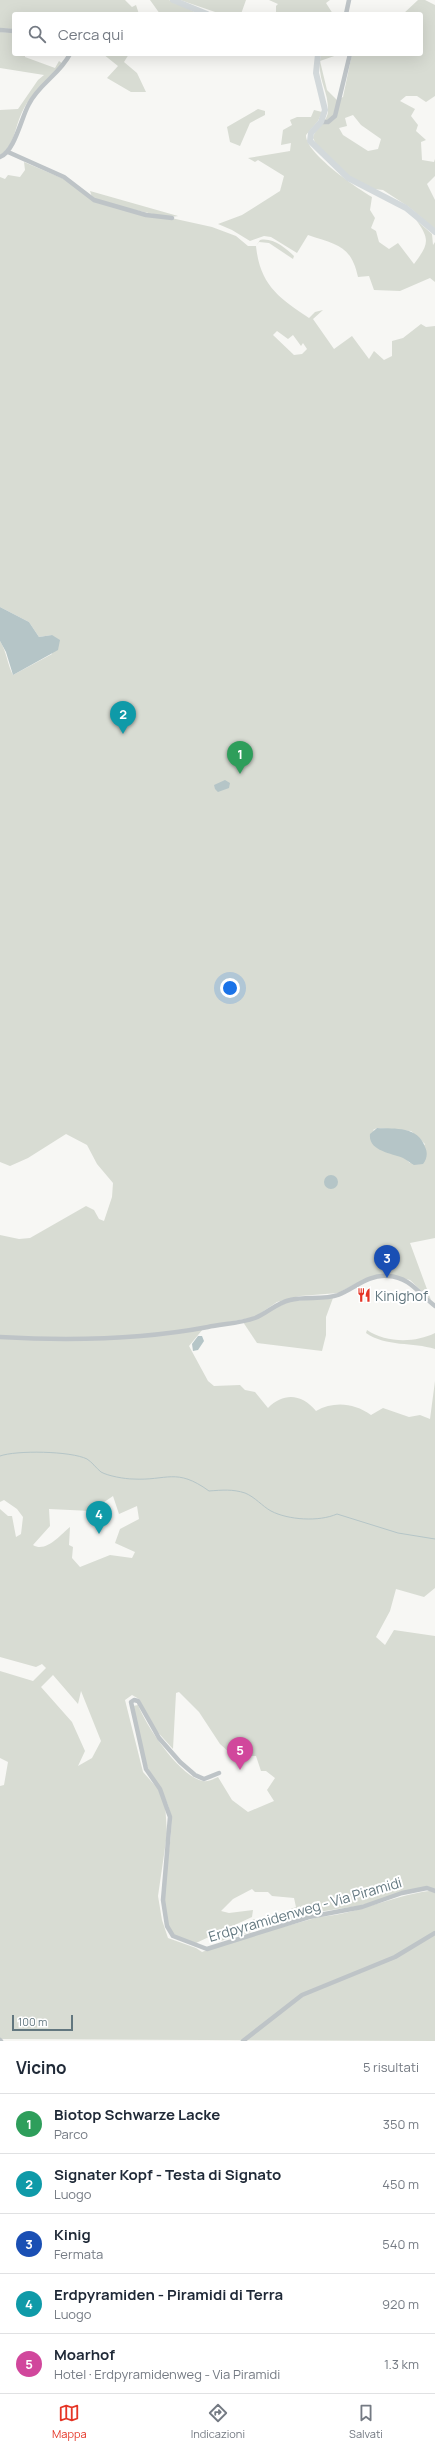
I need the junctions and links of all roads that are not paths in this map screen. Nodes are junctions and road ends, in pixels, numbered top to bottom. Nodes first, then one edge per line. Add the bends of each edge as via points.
1 (173, 0) edge
2 (349, 0) edge
3 (202, 12) edge
4 (346, 12) edge
5 (0, 30) edge
6 (12, 31) edge
7 (69, 56) edge
8 (318, 56) edge
9 (349, 56) edge
10 (321, 122) junction
11 (8, 152) junction
12 (0, 157) edge
13 (172, 218) dead end
14 (435, 232) edge
15 (435, 1306) edge
16 (0, 1337) edge
17 (220, 1773) dead end
18 (435, 1891) edge
19 (435, 1933) edge
20 (243, 2041) edge

1 - 3 main road
2 - 4 street
5 - 6 street
7 - 11 street via 63,68 35,92 22,116
8 - 10 main road via 316,72 325,110
9 - 10 street via 334,116 328,122
10 - 14 main road via 311,133 310,141 321,153 348,178 406,208
11 - 12 street
11 - 13 street via 64,176 94,200 146,215
15 - 16 street via 406,1280 384,1276 364,1281 337,1295 278,1303 255,1318 171,1334 141,1338 60,1341
17 - 18 street, Erdpyramidenweg - Via Piramidi via 204,1779 195,1775 159,1738 138,1701 131,1702 146,1769 160,1789 170,1817 163,1900 164,1916 172,1935 207,1949 309,1917 362,1907 427,1888
19 - 20 street via 395,1957 302,1995

